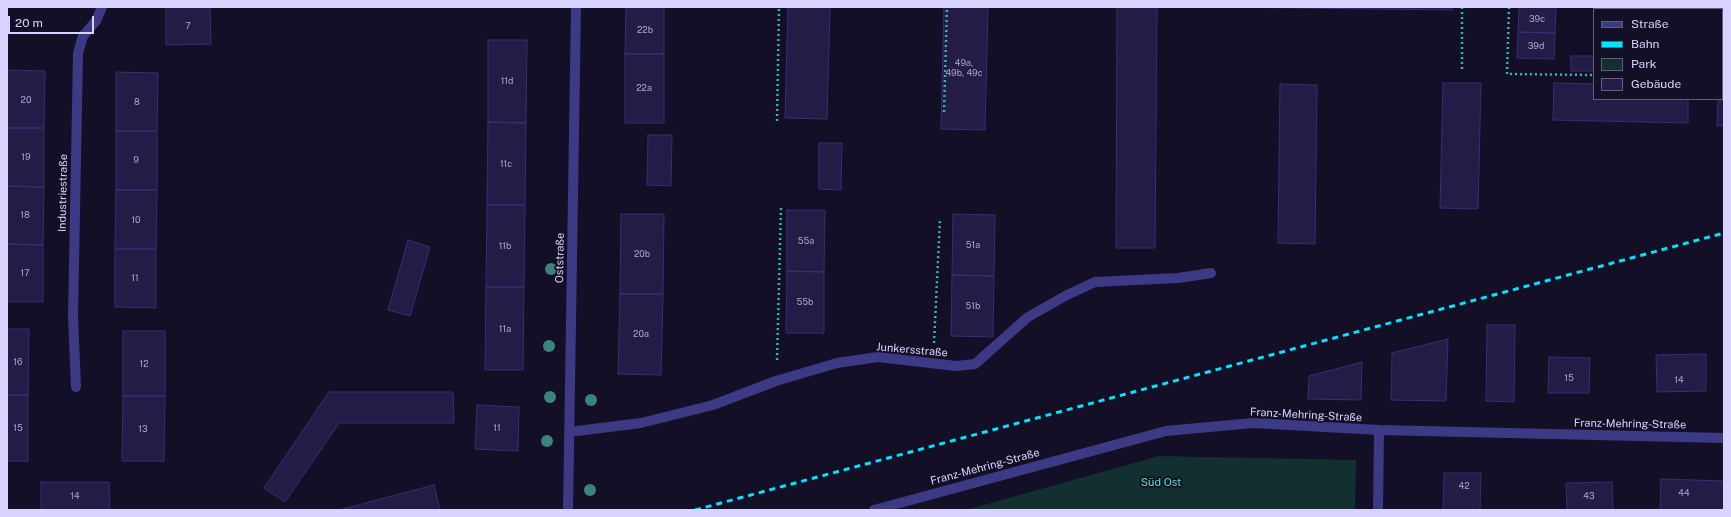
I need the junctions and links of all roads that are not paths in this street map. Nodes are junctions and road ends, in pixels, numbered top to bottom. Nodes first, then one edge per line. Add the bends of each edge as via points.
1 (102, 7) edge
2 (576, 7) edge
3 (1211, 273) dead end
4 (76, 387) dead end
5 (1379, 430) junction
6 (569, 432) junction
7 (1724, 438) edge
8 (568, 510) edge
9 (874, 510) edge
10 (1378, 510) edge

1 - 4 street, Industriestraße via 96,21 83,36 78,53 72,318
2 - 6 street, Oststraße
3 - 6 street, Junkersstraße via 1178,278 1095,282 1028,317 975,364 956,366 878,357 837,363 776,380 714,405 641,423
5 - 7 street, Franz-Mehring-Straße
5 - 9 street, Franz-Mehring-Straße via 1253,423 1166,431
5 - 10 street
6 - 8 street, Oststraße

